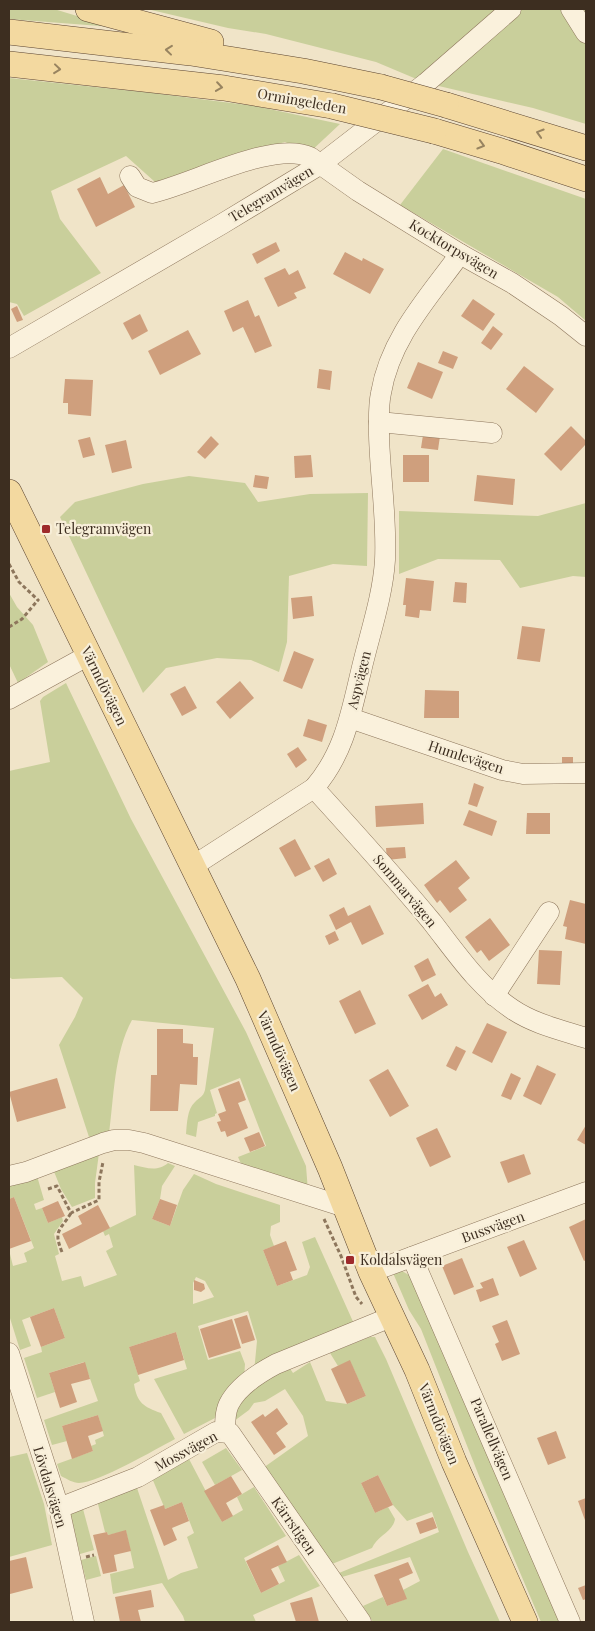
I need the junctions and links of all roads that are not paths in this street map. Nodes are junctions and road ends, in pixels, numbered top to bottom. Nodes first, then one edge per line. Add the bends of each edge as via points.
1 (88, 9) edge
2 (511, 9) edge
3 (571, 9) edge
4 (9, 32) edge
5 (586, 33) edge
6 (9, 64) edge
7 (338, 75) junction
8 (586, 148) edge
9 (321, 164) junction
10 (130, 176) dead end
11 (586, 179) edge
12 (460, 254) junction
13 (586, 336) edge
14 (9, 348) edge
15 (379, 422) junction
16 (492, 433) dead end
17 (9, 492) edge
18 (89, 655) junction
19 (9, 699) edge
20 (350, 718) junction
21 (586, 773) edge
22 (314, 788) junction
23 (194, 866) junction
24 (549, 912) dead end
25 (494, 996) junction
26 (586, 1038) edge
27 (9, 1176) edge
28 (586, 1192) edge
29 (345, 1207) junction
30 (412, 1257) junction
31 (371, 1272) junction
32 (384, 1320) junction
33 (9, 1353) edge
34 (225, 1432) junction
35 (59, 1508) junction
36 (84, 1622) edge
37 (362, 1622) edge
38 (524, 1622) edge
39 (570, 1622) edge

1 - 7 main road via 314,65
2 - 9 street, Telegramvägen via 426,83
3 - 5 street
7 -> 4 main road, Ormingeleden via 191,53
6 -> 11 main road, Ormingeleden, bridge via 215,87 332,106 501,150
8 -> 7 main road, bridge
9 - 10 street, Kocktorpsvägen via 302,153 286,152 245,161 152,193 137,186
9 - 12 street, Kocktorpsvägen
9 - 14 street, Telegramvägen
12 - 13 street, Kocktorpsvägen via 537,300
12 - 15 street, Aspvägen via 401,336 380,394
15 - 16 street
15 - 20 street, Aspvägen via 385,560 380,597
17 - 18 main road, Värmdövägen
18 - 19 street
18 - 23 main road, Värmdövägen
20 - 21 street, Humlevägen via 502,770 523,774
20 - 22 street, Aspvägen via 336,756
22 - 23 street, Aspvägen
22 - 25 street, Sommarvägen
23 - 29 main road, Värmdövägen via 252,988
24 - 25 street
25 - 26 street, Sommarvägen via 539,1023
27 - 29 street via 103,1143 129,1140
28 - 30 street, Bussvägen
29 - 31 main road, Värmdövägen
30 - 31 street, Bussvägen
30 - 39 street, Parallellvägen
31 - 32 main road, Värmdövägen
32 - 34 street, Mossvägen via 276,1364 250,1380 228,1405
32 - 38 main road, Värmdövägen via 417,1370
33 - 35 street, Lövdalsvägen
34 - 35 street, Mossvägen via 216,1432 138,1477
34 - 37 street, Kärrstigen via 230,1433
35 - 36 street, Lövdalsvägen

